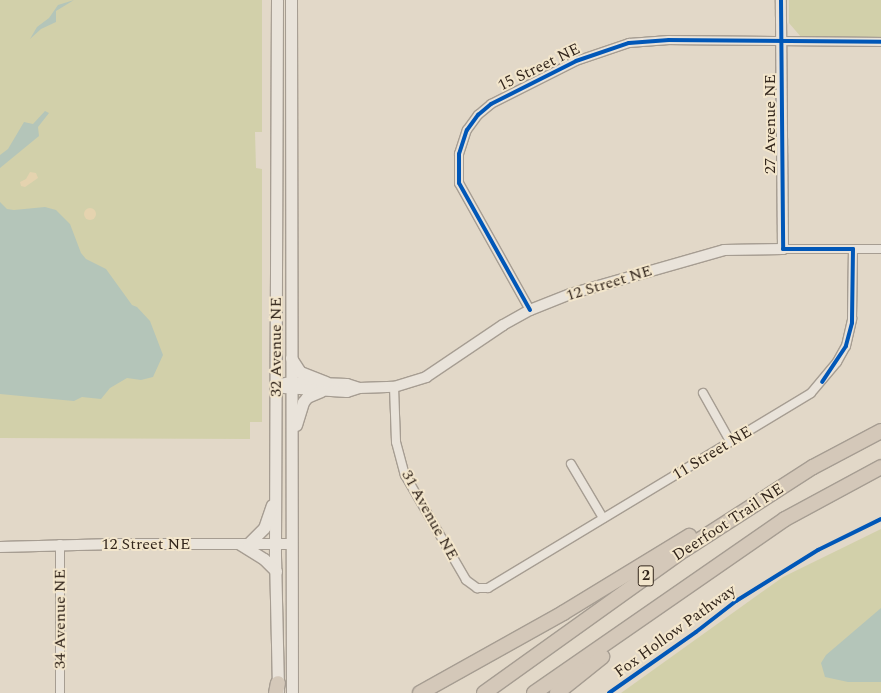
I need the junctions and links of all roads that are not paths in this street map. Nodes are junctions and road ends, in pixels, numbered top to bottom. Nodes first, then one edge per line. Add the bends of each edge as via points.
1 (277, 0) edge
2 (292, 0) edge
3 (782, 0) edge
4 (781, 41) junction
5 (881, 42) edge
6 (783, 249) junction
7 (853, 249) junction
8 (881, 249) edge
9 (530, 310) junction
10 (291, 358) junction
11 (276, 385) junction
12 (290, 386) junction
13 (324, 387) junction
14 (394, 387) junction
15 (703, 393) dead end
16 (881, 431) edge
17 (730, 441) junction
18 (291, 457) junction
19 (571, 464) dead end
20 (881, 466) edge
21 (813, 467) junction
22 (275, 493) junction
23 (603, 518) junction
24 (60, 544) junction
25 (244, 544) junction
26 (275, 544) junction
27 (292, 544) junction
28 (0, 547) edge
29 (276, 571) junction
30 (477, 588) joint
31 (630, 628) junction
32 (277, 690) edge
33 (60, 693) edge
34 (292, 693) edge
35 (420, 693) edge
36 (484, 693) edge
37 (534, 693) edge
38 (557, 693) edge

1 - 11 main road, 32 Avenue NE
2 - 10 main road, 32 Avenue NE
3 - 4 street, 27 Avenue NE
4 - 5 street, 15 Street NE
4 - 6 street, 27 Avenue NE
4 - 9 street, 15 Street NE via 668,40 614,46 576,61 507,95 478,115 467,130 459,154 459,183
6 - 7 street, 12 Street NE
6 - 9 street, 12 Street NE via 724,250 700,255 570,294
7 - 8 street, 12 Street NE
7 - 17 street, 11 Street NE via 852,323 846,346 837,362 811,392
9 - 14 street, 12 Street NE via 426,377
10 - 12 main road, 32 Avenue NE
10 - 13 main road via 300,372
11 - 12 street, 12 Street NE
11 - 22 main road, 32 Avenue NE
12 - 13 street, 12 Street NE
12 - 18 main road, 32 Avenue NE
13 - 14 street, 12 Street NE via 348,392 359,388
13 - 18 main road via 308,396 300,408
14 - 30 street, 31 Avenue NE via 396,442 405,476 466,580
15 - 17 street
16 - 21 highway, Deerfoot Trail NE / 2
17 - 23 street, 11 Street NE
18 - 27 main road, 32 Avenue NE
19 - 23 street
20 - 31 highway, Deerfoot Trail NE / 2 via 785,519
21 - 35 highway via 690,535 563,613
21 - 36 highway, Deerfoot Trail NE / 2 via 684,550
22 - 25 main road via 264,528
22 - 26 main road, 32 Avenue NE
23 - 30 street, 11 Street NE via 497,583 488,588
24 - 25 street, 12 Street NE
24 - 28 street, 12 Street NE
24 - 33 street, 34 Avenue NE
25 - 26 street, 12 Street NE
25 - 29 main road
26 - 27 street, 12 Street NE
26 - 29 main road, 32 Avenue NE
27 - 34 main road, 32 Avenue NE
29 - 32 main road, 32 Avenue NE
31 - 37 highway, Deerfoot Trail NE / 2
31 - 38 highway via 615,646

